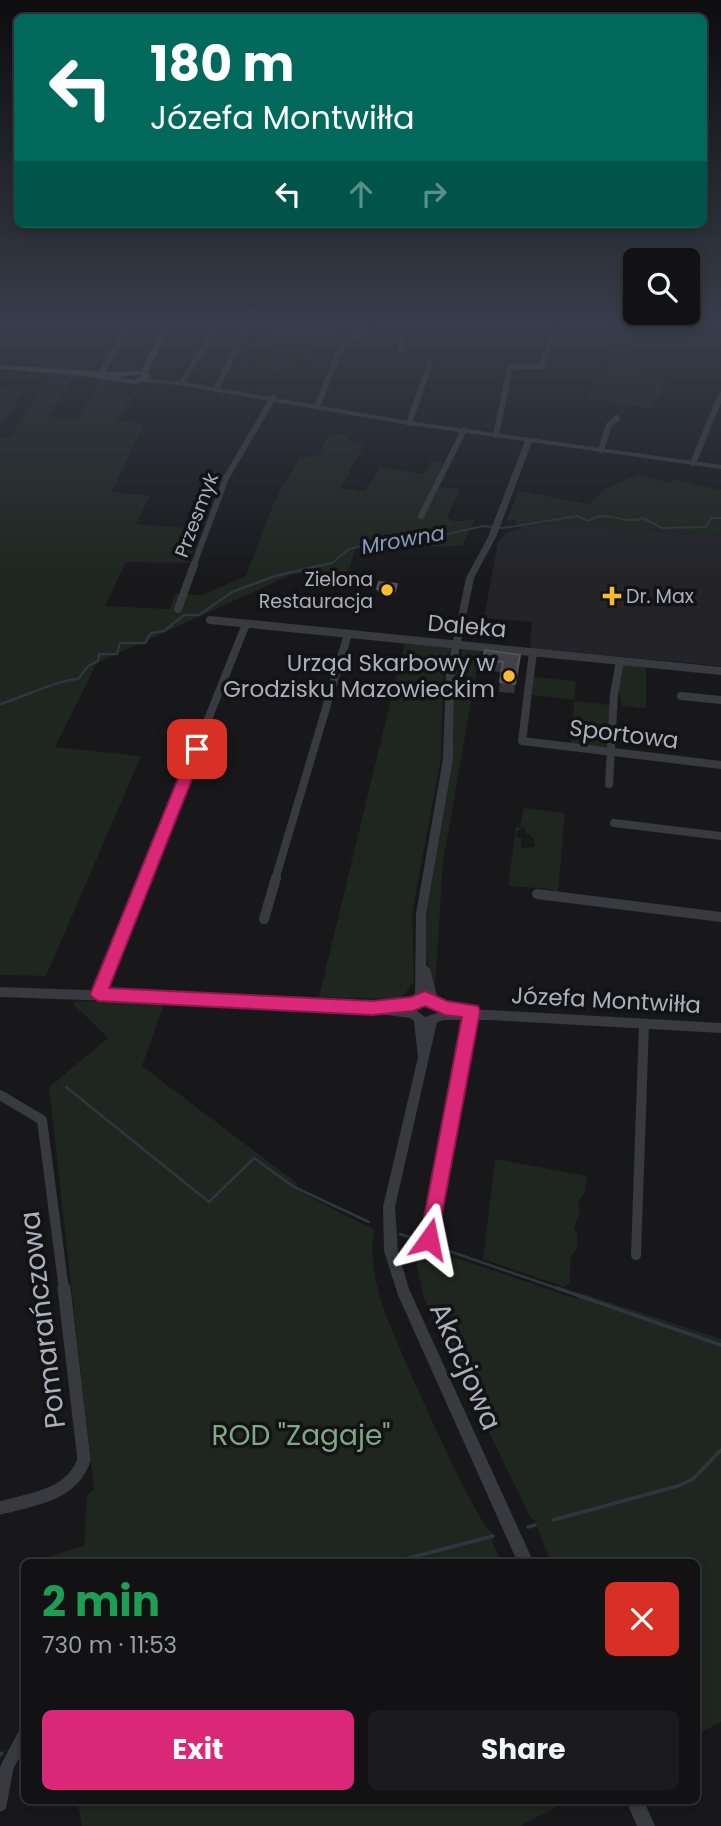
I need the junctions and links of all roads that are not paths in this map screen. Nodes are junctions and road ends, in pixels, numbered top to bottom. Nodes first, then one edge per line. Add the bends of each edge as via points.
1 (265, 412) edge
2 (347, 412) edge
3 (413, 412) edge
4 (501, 412) edge
5 (714, 412) edge
6 (617, 418) dead end
7 (409, 423) junction
8 (464, 430) junction
9 (496, 435) junction
10 (529, 440) junction
11 (601, 450) junction
12 (693, 463) junction
13 (721, 467) edge
14 (421, 516) dead end
15 (178, 609) dead end
16 (209, 620) dead end
17 (246, 624) junction
18 (348, 634) junction
19 (458, 645) junction
20 (533, 652) junction
21 (620, 661) junction
22 (721, 671) edge
23 (681, 696) dead end
24 (721, 700) edge
25 (611, 752) junction
26 (721, 765) edge
27 (609, 784) dead end
28 (614, 823) dead end
29 (721, 836) edge
30 (537, 894) dead end
31 (721, 917) edge
32 (264, 919) dead end
33 (0, 992) edge
34 (98, 995) junction
35 (426, 1010) junction
36 (471, 1013) junction
37 (644, 1024) junction
38 (721, 1028) edge
39 (0, 1095) edge
40 (414, 1253) dead end
41 (636, 1255) dead end
42 (0, 1508) edge
43 (524, 1559) edge
44 (21, 1741) edge
45 (636, 1804) edge
46 (0, 1805) edge
47 (646, 1826) edge

1 - 15 street, Przesmyk via 226,478
2 - 7 street
3 - 7 street
4 - 9 street
5 - 12 street
6 - 11 street via 609,425
7 - 8 street
8 - 9 street
8 - 14 street
9 - 10 street
10 - 11 street
10 - 19 street via 496,527 470,578
11 - 12 street
12 - 13 street
16 - 17 street, Daleka
17 - 18 street, Daleka
17 - 34 street
18 - 19 street, Daleka
18 - 32 street
19 - 20 street, Daleka
19 - 35 street via 450,678 448,759 421,914
20 - 21 street, Daleka
20 - 25 street, Sportowa via 522,741
21 - 22 street, Daleka
21 - 25 street
23 - 24 street
25 - 26 street, Sportowa
25 - 27 street
28 - 29 street
30 - 31 street
33 - 34 street, Józefa Montwiłła
34 - 35 street, Józefa Montwiłła
35 - 36 street, Józefa Montwiłła
35 - 43 street, Akacjowa via 423,1060 389,1207 391,1251 403,1290
36 - 37 street, Józefa Montwiłła
36 - 40 street via 432,1232 427,1244
37 - 38 street, Józefa Montwiłła
37 - 41 street
39 - 42 street, Pomarańczowa via 42,1120 45,1131 84,1460 82,1472 66,1488
44 - 46 street via 7,1767
45 - 47 street

